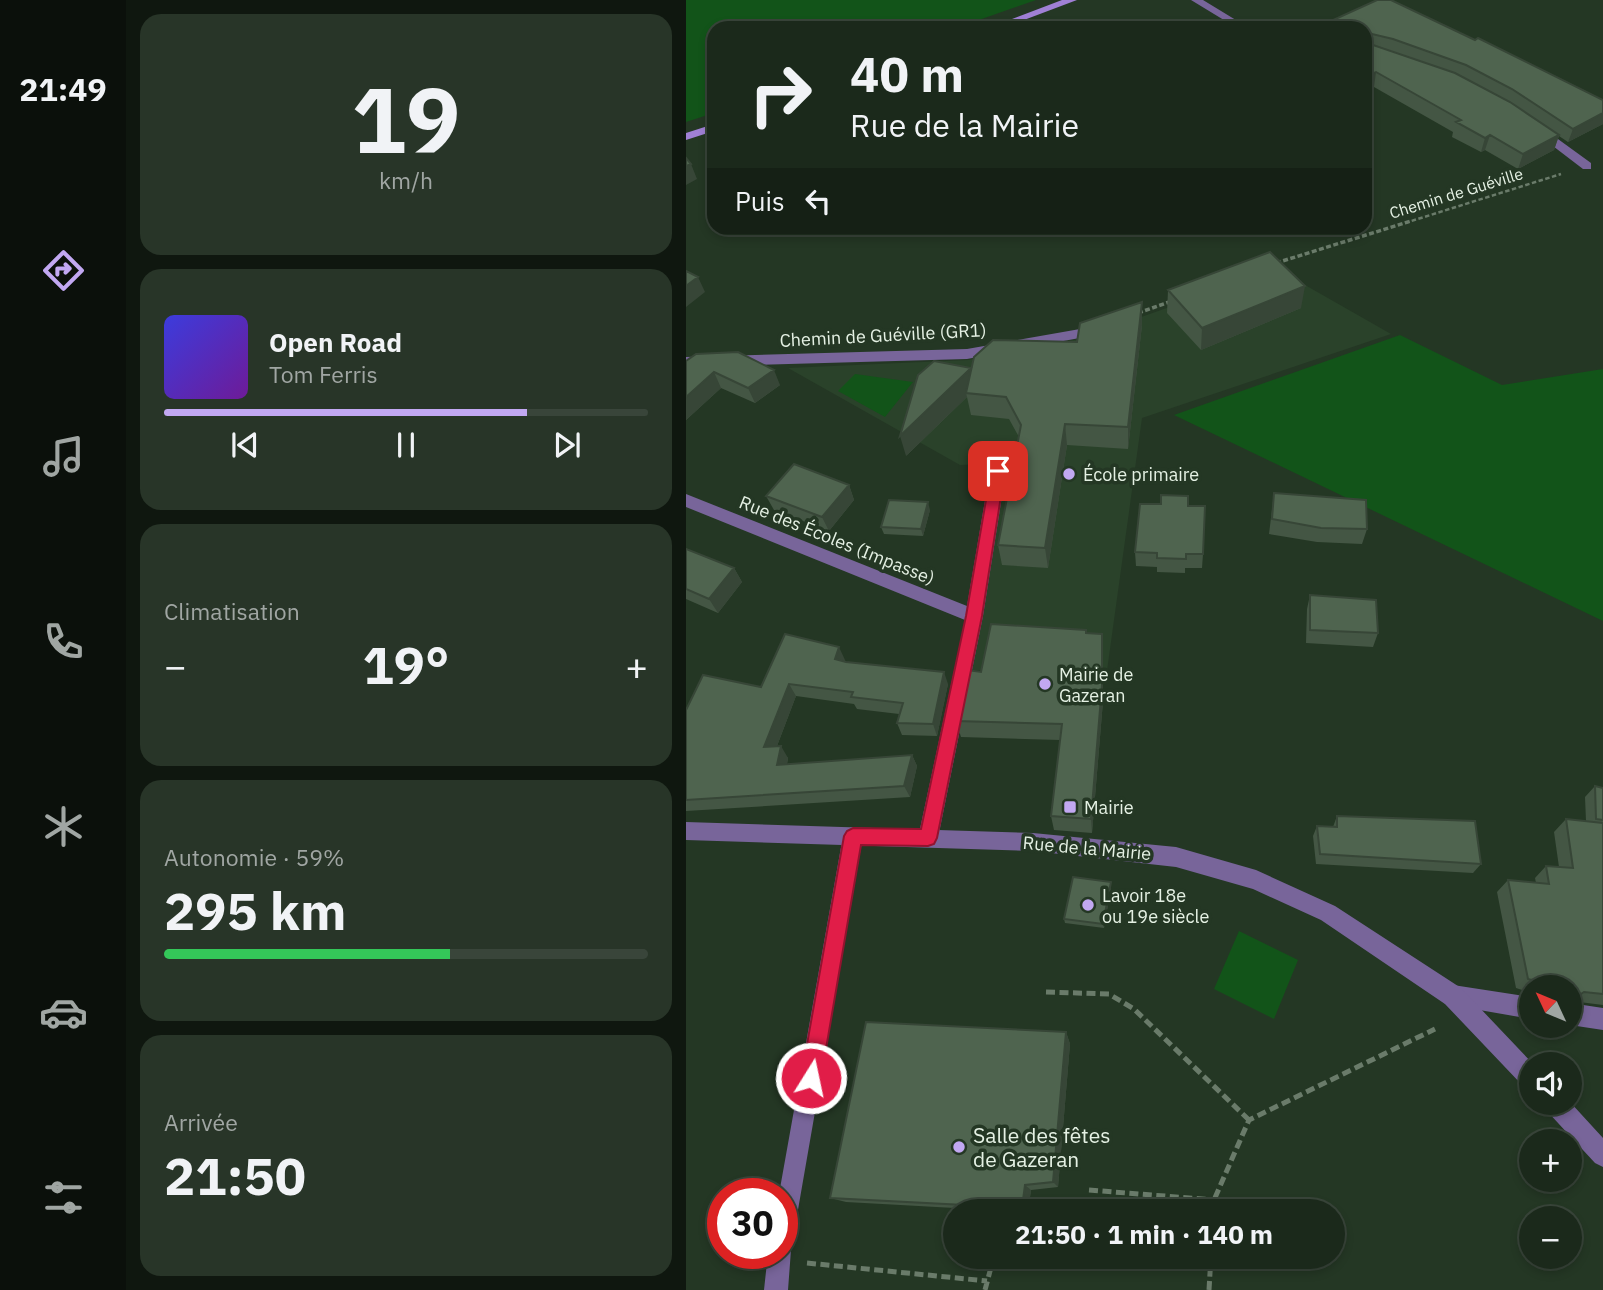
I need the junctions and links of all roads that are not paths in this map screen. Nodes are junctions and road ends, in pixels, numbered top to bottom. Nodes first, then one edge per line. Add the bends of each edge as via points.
1 (1072, 0) edge
2 (1196, 0) edge
3 (1013, 21) edge
4 (1232, 21) edge
5 (1522, 120) edge
6 (707, 130) edge
7 (686, 137) edge
8 (1587, 166) road end
9 (1080, 334) edge
10 (686, 362) edge
11 (998, 471) dead end
12 (686, 500) edge
13 (974, 616) junction
14 (686, 831) edge
15 (853, 836) junction
16 (928, 838) junction
17 (1453, 996) junction
18 (1519, 1006) edge
19 (1582, 1016) edge
20 (1603, 1019) edge
21 (1519, 1065) edge
22 (1566, 1115) edge
23 (1603, 1155) edge
24 (794, 1178) edge
25 (779, 1269) edge
26 (776, 1290) edge

1 - 3 main road
2 - 4 street
5 - 8 street
6 - 7 main road
9 - 10 street, Chemin de Guéville (GR1) via 967,354
11 - 13 street
12 - 13 street, Rue des Écoles (Impasse)
13 - 16 street
14 - 15 street, Rue de la Mairie
15 - 16 street, Rue de la Mairie
15 - 24 street
16 - 17 street, Rue de la Mairie via 1033,842 1176,857 1256,880 1328,913
17 - 18 street
17 - 21 street
19 - 20 street
22 - 23 street
25 - 26 street

